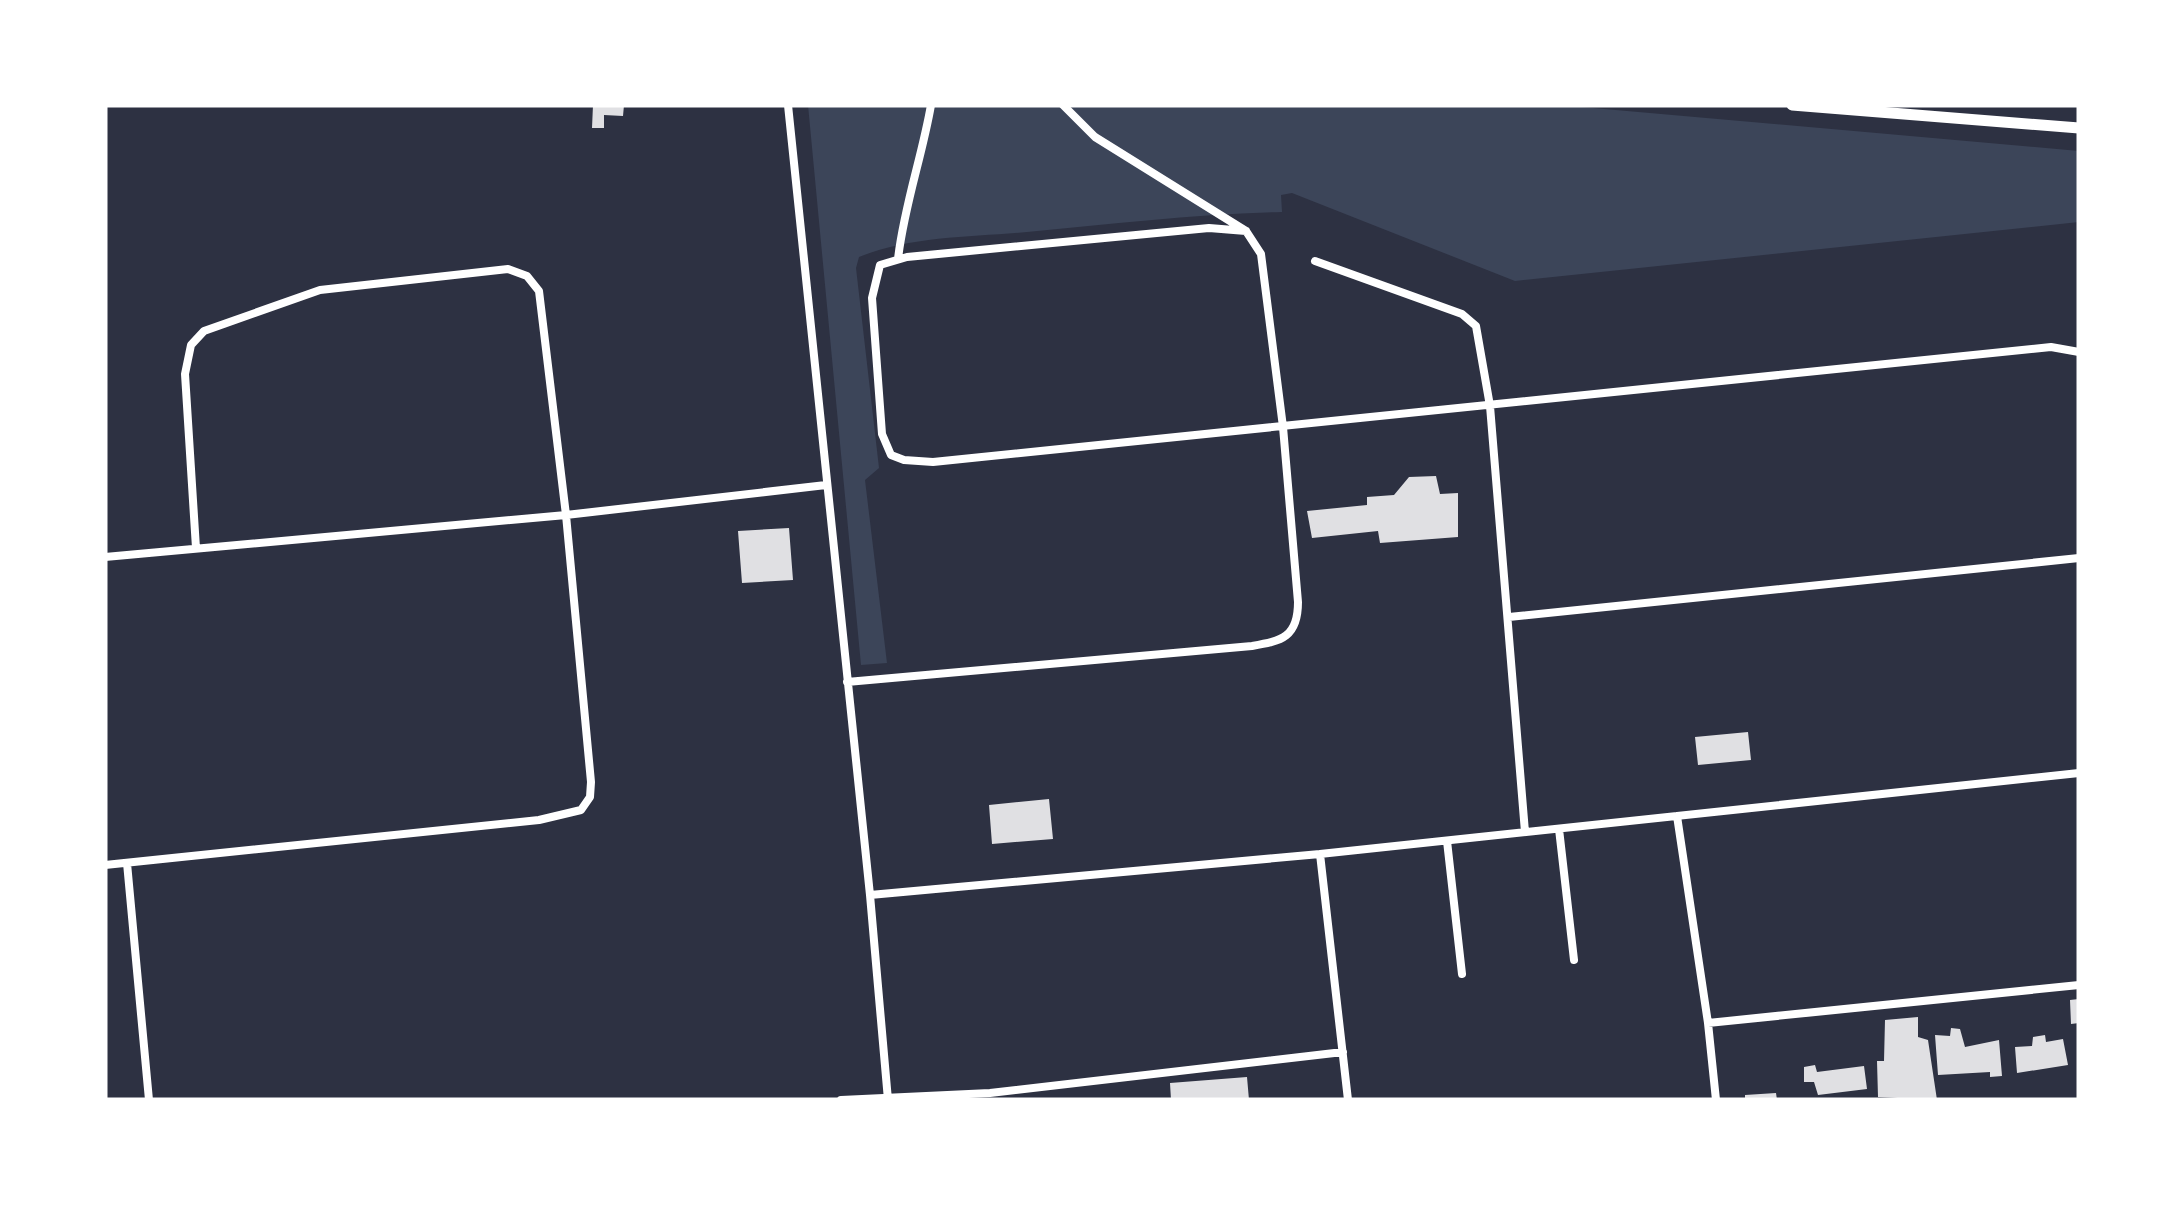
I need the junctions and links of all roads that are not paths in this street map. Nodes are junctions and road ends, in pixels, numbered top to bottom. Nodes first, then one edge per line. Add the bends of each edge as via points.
1 (788, 105) edge
2 (931, 105) edge
3 (1063, 105) edge
4 (1792, 105) edge
5 (2079, 128) edge
6 (1246, 231) junction
7 (898, 259) junction
8 (1315, 261) dead end
9 (2079, 352) edge
10 (1490, 406) junction
11 (1283, 427) junction
12 (826, 485) junction
13 (566, 515) junction
14 (196, 548) junction
15 (105, 557) edge
16 (2079, 558) edge
17 (1510, 618) junction
18 (847, 682) junction
19 (2079, 774) edge
20 (1678, 816) junction
21 (1559, 829) junction
22 (1524, 832) junction
23 (1447, 841) junction
24 (1320, 854) junction
25 (127, 864) junction
26 (105, 866) edge
27 (870, 895) junction
28 (1574, 960) dead end
29 (1462, 974) dead end
30 (2079, 985) edge
31 (1708, 1023) junction
32 (1343, 1052) junction
33 (888, 1098) edge
34 (149, 1100) edge
35 (841, 1100) edge
36 (1348, 1100) edge
37 (1716, 1100) edge

1 - 12 street
2 - 7 street
3 - 6 street via 1096,137
4 - 5 highway
6 - 7 street via 1209,228
6 - 11 street via 1262,254
7 - 11 street via 880,266 872,298 882,434 891,455 933,462
8 - 10 street via 1470,319
9 - 10 street via 2052,347
10 - 11 street
10 - 17 street
11 - 18 street via 1298,602 1296,624 1276,642
12 - 13 street
12 - 18 street
13 - 14 street
13 - 14 street via 539,291 508,269 320,290 204,330 192,345 185,374
13 - 25 street via 591,782 581,810
14 - 15 street
16 - 17 street
17 - 22 street
18 - 27 street
19 - 20 street
20 - 21 street
20 - 31 street
21 - 22 street
21 - 28 street
22 - 23 street
23 - 24 street
23 - 29 street
24 - 27 street
24 - 32 street
25 - 26 street
25 - 34 street
27 - 33 street
30 - 31 street
31 - 37 street
32 - 33 street via 990,1093
32 - 36 street
33 - 35 street

